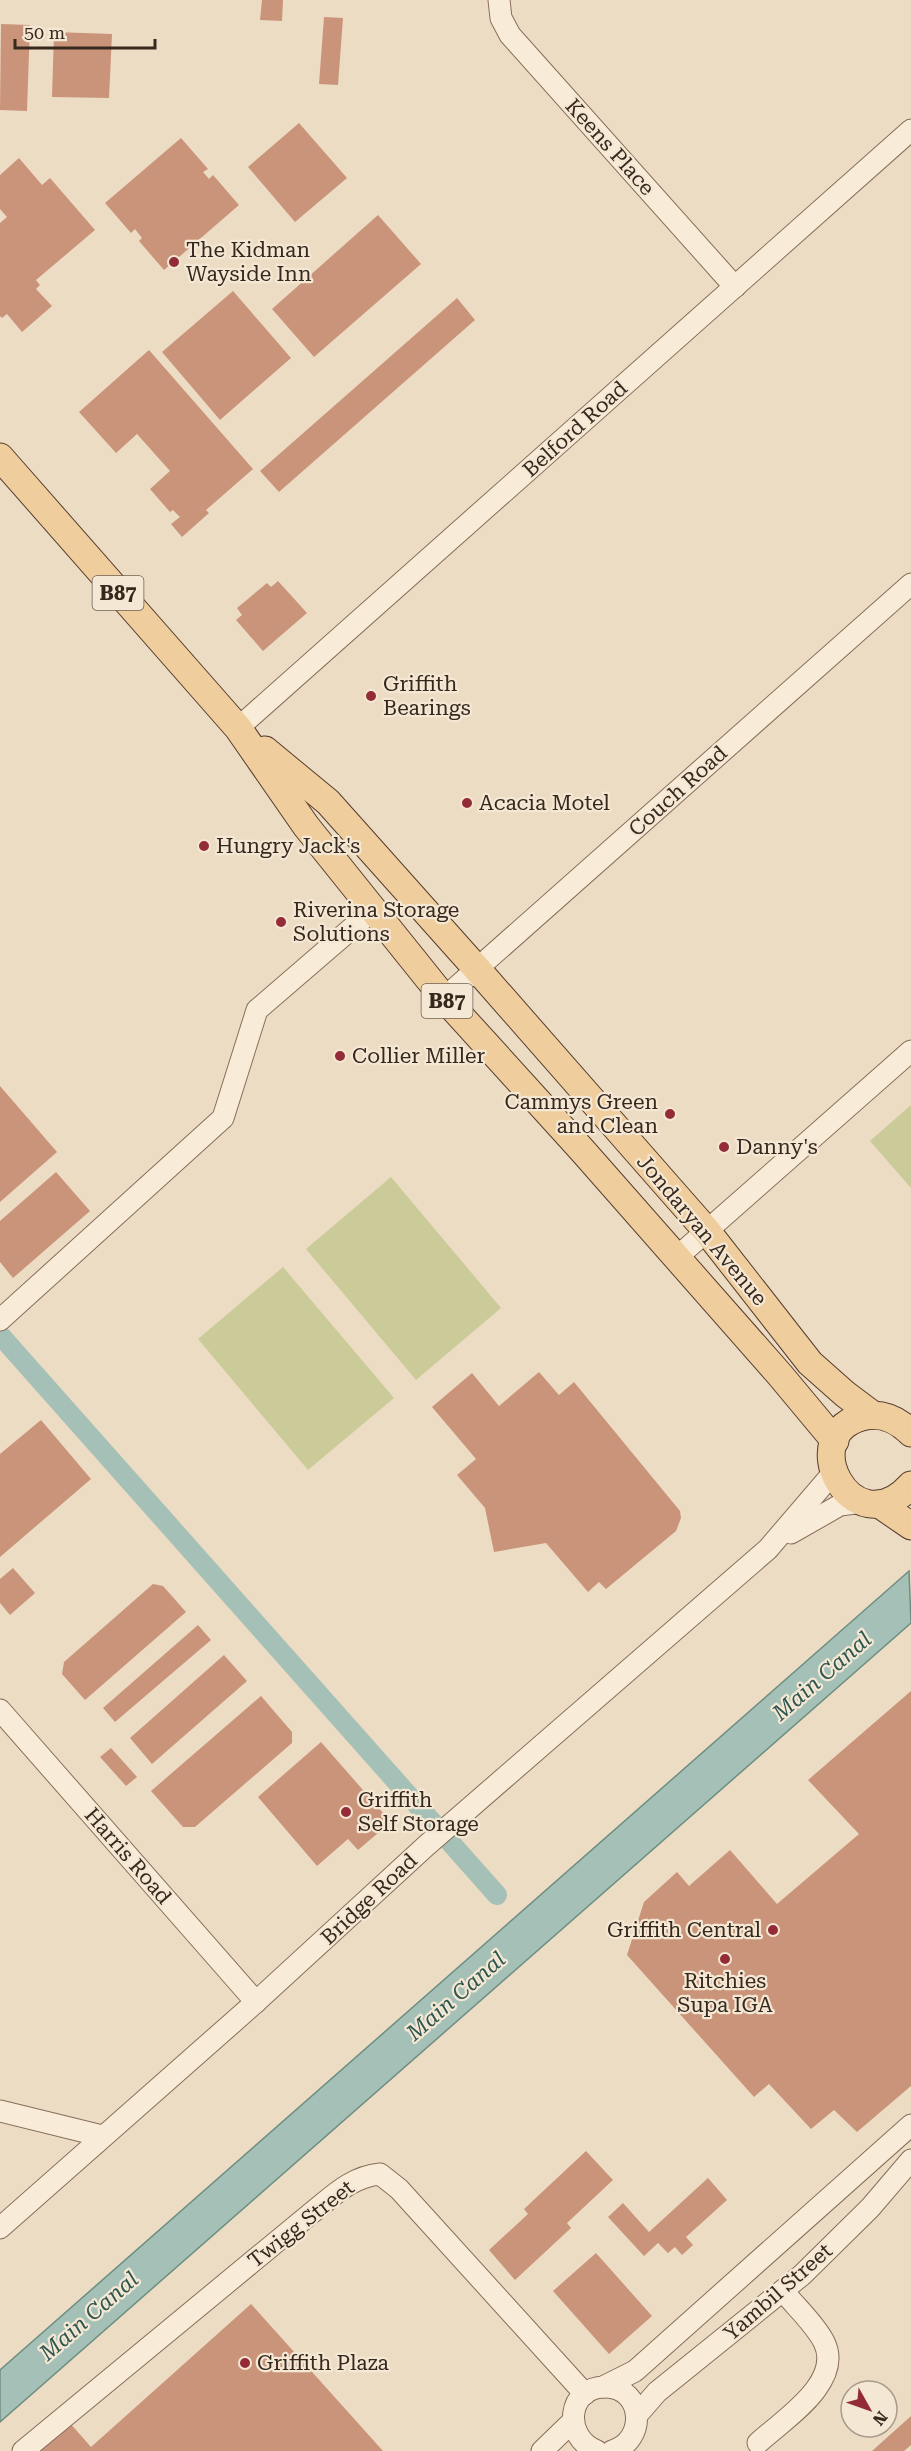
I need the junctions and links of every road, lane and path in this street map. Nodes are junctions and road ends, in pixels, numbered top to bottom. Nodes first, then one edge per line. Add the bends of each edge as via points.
1 (499, 0) edge
2 (911, 130) edge
3 (735, 287) junction
4 (0, 457) edge
5 (911, 584) edge
6 (238, 728) junction
7 (373, 910) junction
8 (477, 969) junction
9 (444, 998) junction
10 (911, 1050) edge
11 (706, 1230) junction
12 (676, 1258) junction
13 (4, 1316) edge
14 (873, 1415) junction
15 (911, 1433) edge
16 (834, 1441) junction
17 (833, 1473) junction
18 (911, 1485) edge
19 (871, 1503) junction
20 (911, 1526) edge
21 (768, 1549) junction
22 (0, 1710) edge
23 (256, 2002) junction
24 (0, 2111) edge
25 (911, 2125) edge
26 (102, 2136) junction
27 (911, 2152) edge
28 (911, 2160) edge
29 (842, 2188) junction
30 (0, 2228) edge
31 (783, 2291) junction
32 (594, 2390) junction
33 (637, 2415) junction
34 (573, 2421) junction
35 (758, 2443) dead end
36 (624, 2449) edge
37 (22, 2451) edge
38 (542, 2451) edge
39 (597, 2451) edge

1 - 3 street, Keens Place via 501,18 510,35
2 - 3 street, Belford Road
3 - 6 street, Belford Road
4 - 6 main road, Jondaryan Avenue / B87
5 - 8 street, Couch Road
6 - 7 main road, Jondaryan Avenue / B87 via 306,826
6 - 8 main road, Jondaryan Avenue / B87 via 328,802
7 - 9 main road, Jondaryan Avenue / B87
7 - 13 street via 256,1010 223,1118
8 - 9 street, Couch Road
8 - 11 main road, Jondaryan Avenue / B87
9 - 12 main road, Jondaryan Avenue / B87
10 - 11 street
11 - 12 street
11 - 14 main road, Jondaryan Avenue / B87 via 810,1362
12 - 16 main road, Jondaryan Avenue / B87
14 - 15 main road, B87 via 902,1423
14 - 16 main road via 850,1423
16 - 17 main road
17 - 19 main road via 850,1496
17 - 21 street, Bridge Road
18 - 19 main road via 902,1495
19 - 20 main road
19 - 21 street, Bridge Road via 840,1504
21 - 23 street, Bridge Road via 427,1845
22 - 23 street, Harris Road
23 - 26 street, Bridge Road
24 - 26 street
25 - 29 street, Yambil Street
26 - 30 street, Bridge Road
27 - 29 street via 864,2194 848,2194
28 - 31 street, Yambil Street via 870,2208
29 - 32 street, Yambil Street via 635,2371
31 - 33 street, Yambil Street via 657,2392
31 - 35 street via 825,2343 828,2370 818,2389
32 - 33 street via 622,2391
32 - 34 street via 574,2410
32 - 37 street, Twigg Street via 380,2174 350,2182
33 - 36 street via 637,2425
34 - 38 street
34 - 39 street via 580,2440

